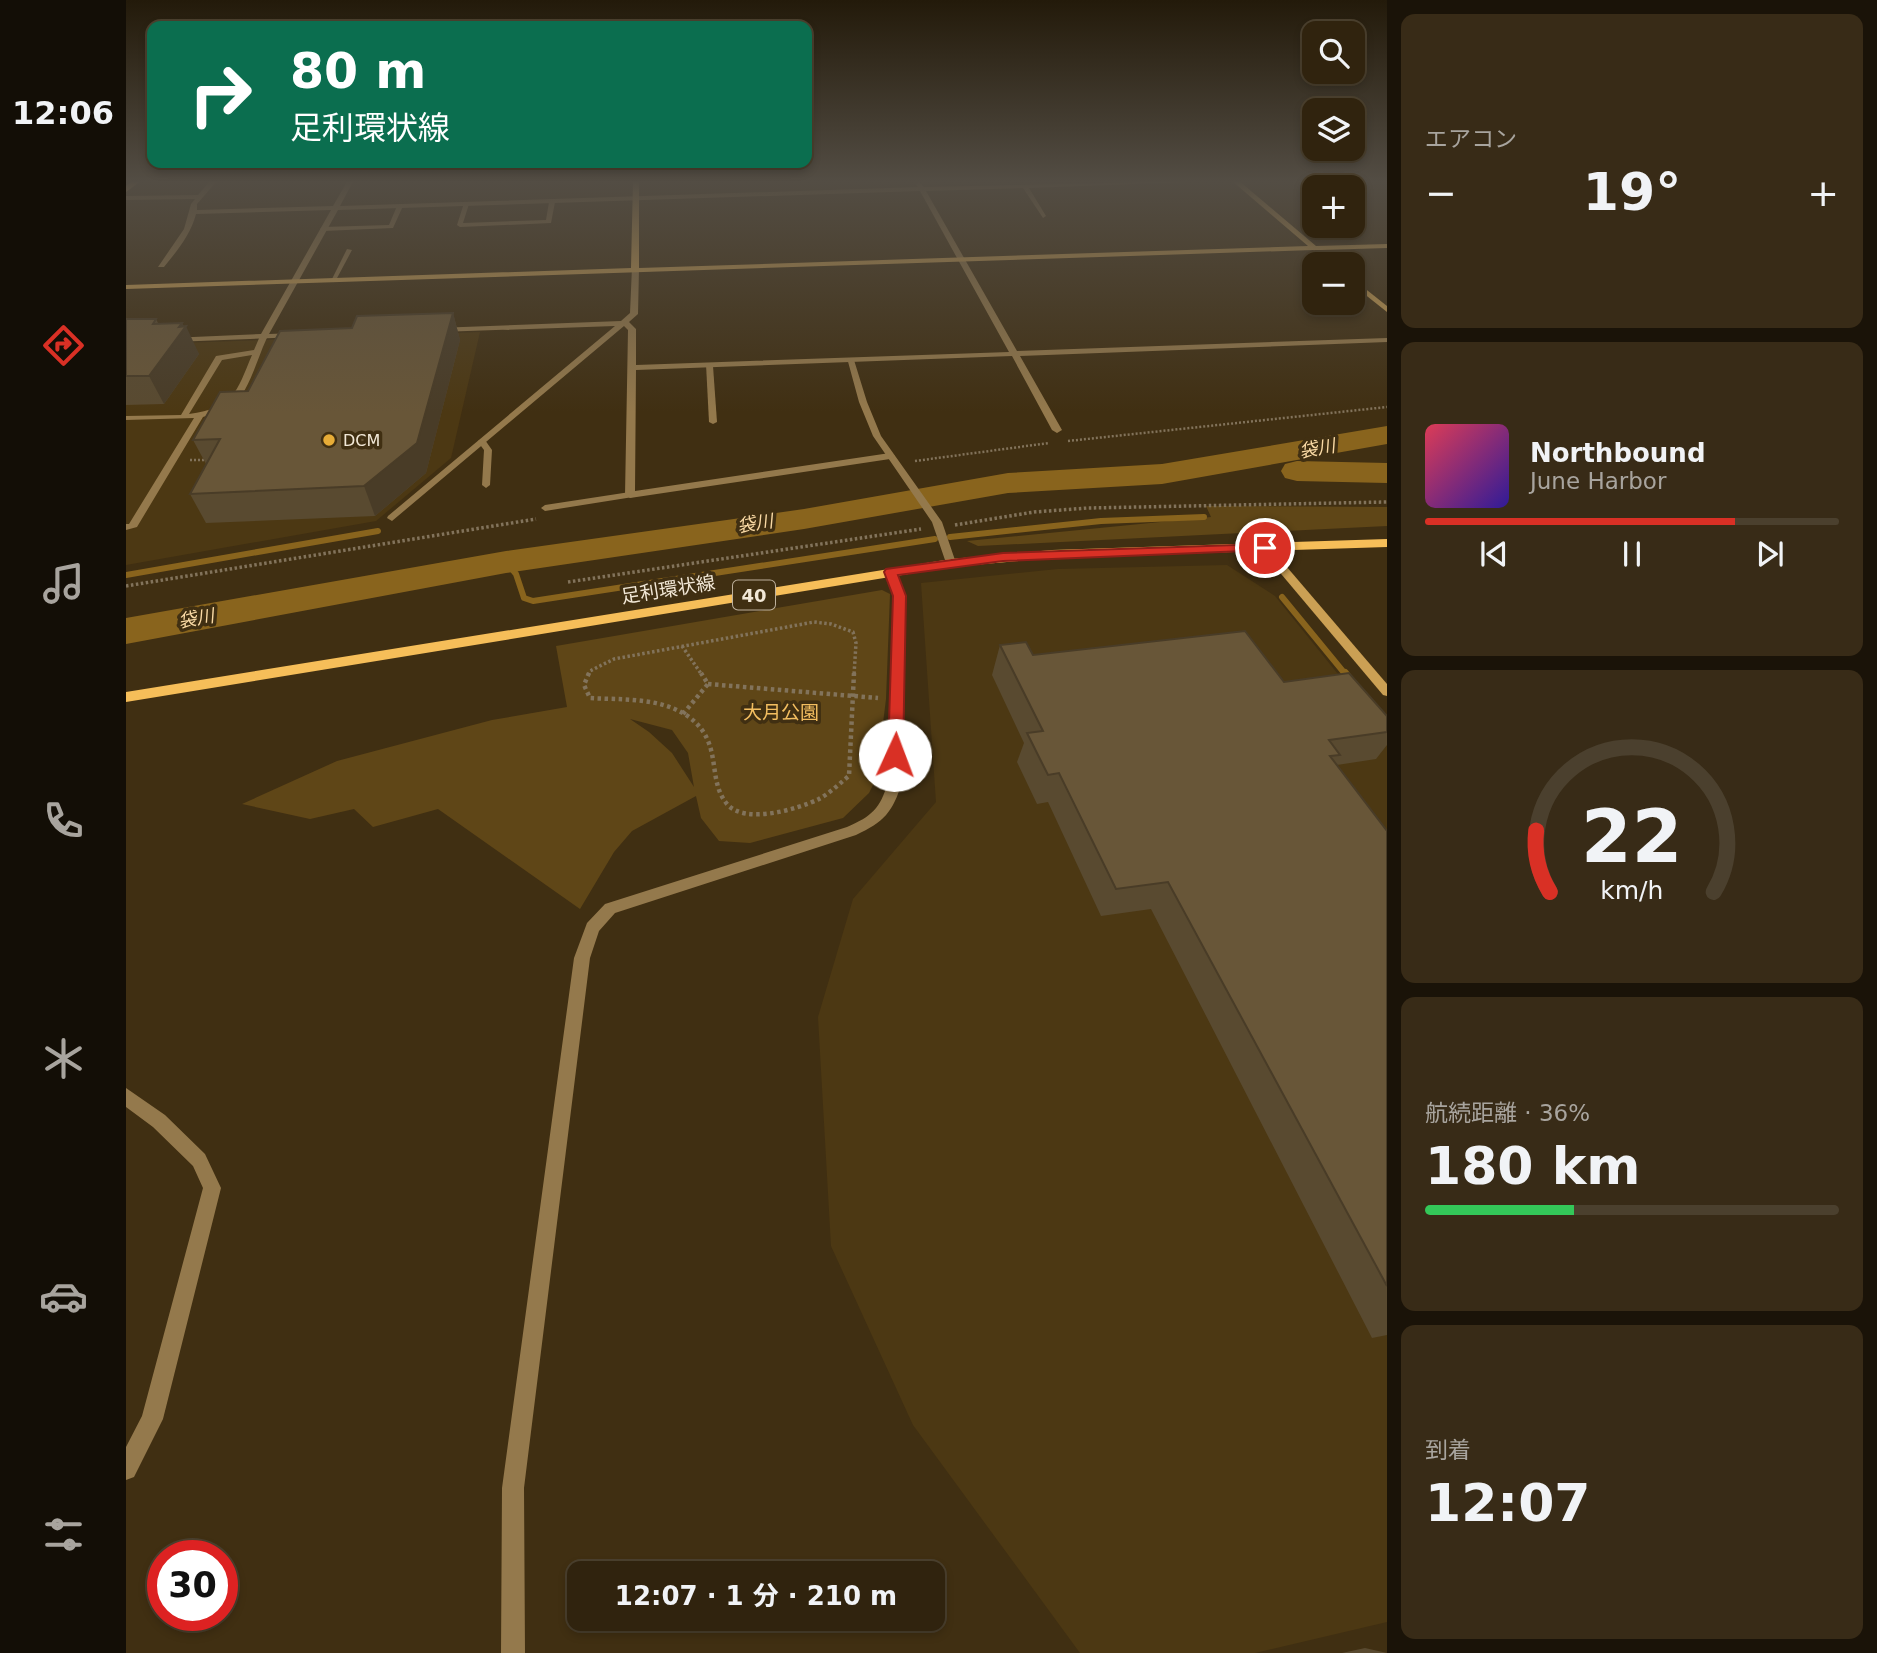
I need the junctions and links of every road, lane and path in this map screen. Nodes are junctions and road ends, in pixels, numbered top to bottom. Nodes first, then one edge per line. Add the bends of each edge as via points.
1 (168, 257) edge
2 (308, 257) edge
3 (344, 257) edge
4 (635, 257) edge
5 (959, 257) edge
6 (1045, 257) edge
7 (961, 260) junction
8 (161, 265) dead end
9 (635, 270) junction
10 (332, 280) junction
11 (294, 282) junction
12 (126, 287) edge
13 (1365, 291) edge
14 (1387, 310) edge
15 (625, 323) junction
16 (431, 330) edge
17 (306, 335) edge
18 (264, 336) junction
19 (167, 340) edge
20 (1387, 340) edge
21 (255, 352) junction
22 (1014, 353) junction
23 (850, 359) junction
24 (709, 366) junction
25 (633, 368) junction
26 (1387, 407) edge
27 (183, 416) junction
28 (199, 416) junction
29 (126, 418) edge
30 (713, 422) dead end
31 (1057, 430) dead end
32 (1065, 441) dead end
33 (482, 442) junction
34 (1052, 443) dead end
35 (890, 456) junction
36 (902, 464) junction
37 (486, 485) dead end
38 (630, 495) junction
39 (1387, 502) edge
40 (546, 512) joint
41 (392, 518) dead end
42 (933, 525) junction
43 (950, 525) dead end
44 (126, 527) edge
45 (1387, 543) edge
46 (1265, 548) junction
47 (951, 563) junction
48 (891, 572) junction
49 (568, 582) dead end
50 (126, 586) edge
51 (682, 646) junction
52 (708, 684) junction
53 (1387, 692) edge
54 (855, 696) junction
55 (126, 697) edge
56 (886, 699) dead end
57 (683, 714) junction
58 (126, 1096) edge
59 (126, 1469) edge
60 (513, 1653) edge

1 - 8 street
2 - 11 street
3 - 10 lane
4 - 9 street
5 - 7 street
6 - 7 street
7 - 9 street
7 - 22 street
9 - 10 street
9 - 15 street via 634,314
10 - 11 street
11 - 12 street
11 - 18 street
13 - 14 street
15 - 16 street
15 - 25 street via 632,330
15 - 33 street
17 - 18 street
18 - 19 street
18 - 21 lane
20 - 22 street
21 - 27 lane via 219,358
21 - 28 lane via 256,360 233,402
22 - 23 street
22 - 31 street
23 - 24 street
23 - 35 lane via 868,418
24 - 25 street
24 - 30 lane
25 - 38 street
26 - 32 path
27 - 28 lane
27 - 29 lane
28 - 44 lane via 132,527
33 - 37 lane via 488,450
33 - 41 street
34 - 36 path
35 - 36 lane
35 - 38 street
36 - 42 lane
38 - 40 lane
39 - 43 path via 1120,507
40 - 50 path
42 - 47 lane
42 - 49 path
45 - 46 main road, 足利環状線 / 40
46 - 47 main road, 足利環状線 / 40 via 1052,554
46 - 53 street
47 - 48 main road, 足利環状線 / 40
48 - 55 main road, 足利環状線 / 40
48 - 60 street via 900,596 895,782 890,805 872,822 851,831 610,908 592,928 582,958 513,1488
51 - 52 path
51 - 54 path via 814,622 831,624 853,632
51 - 57 path via 601,664 590,671 584,685 590,698 639,698
52 - 54 path
52 - 57 path
54 - 56 path
54 - 57 path via 849,776 814,802 758,816 727,803 707,736
58 - 59 street via 199,1160 212,1188 152,1419

